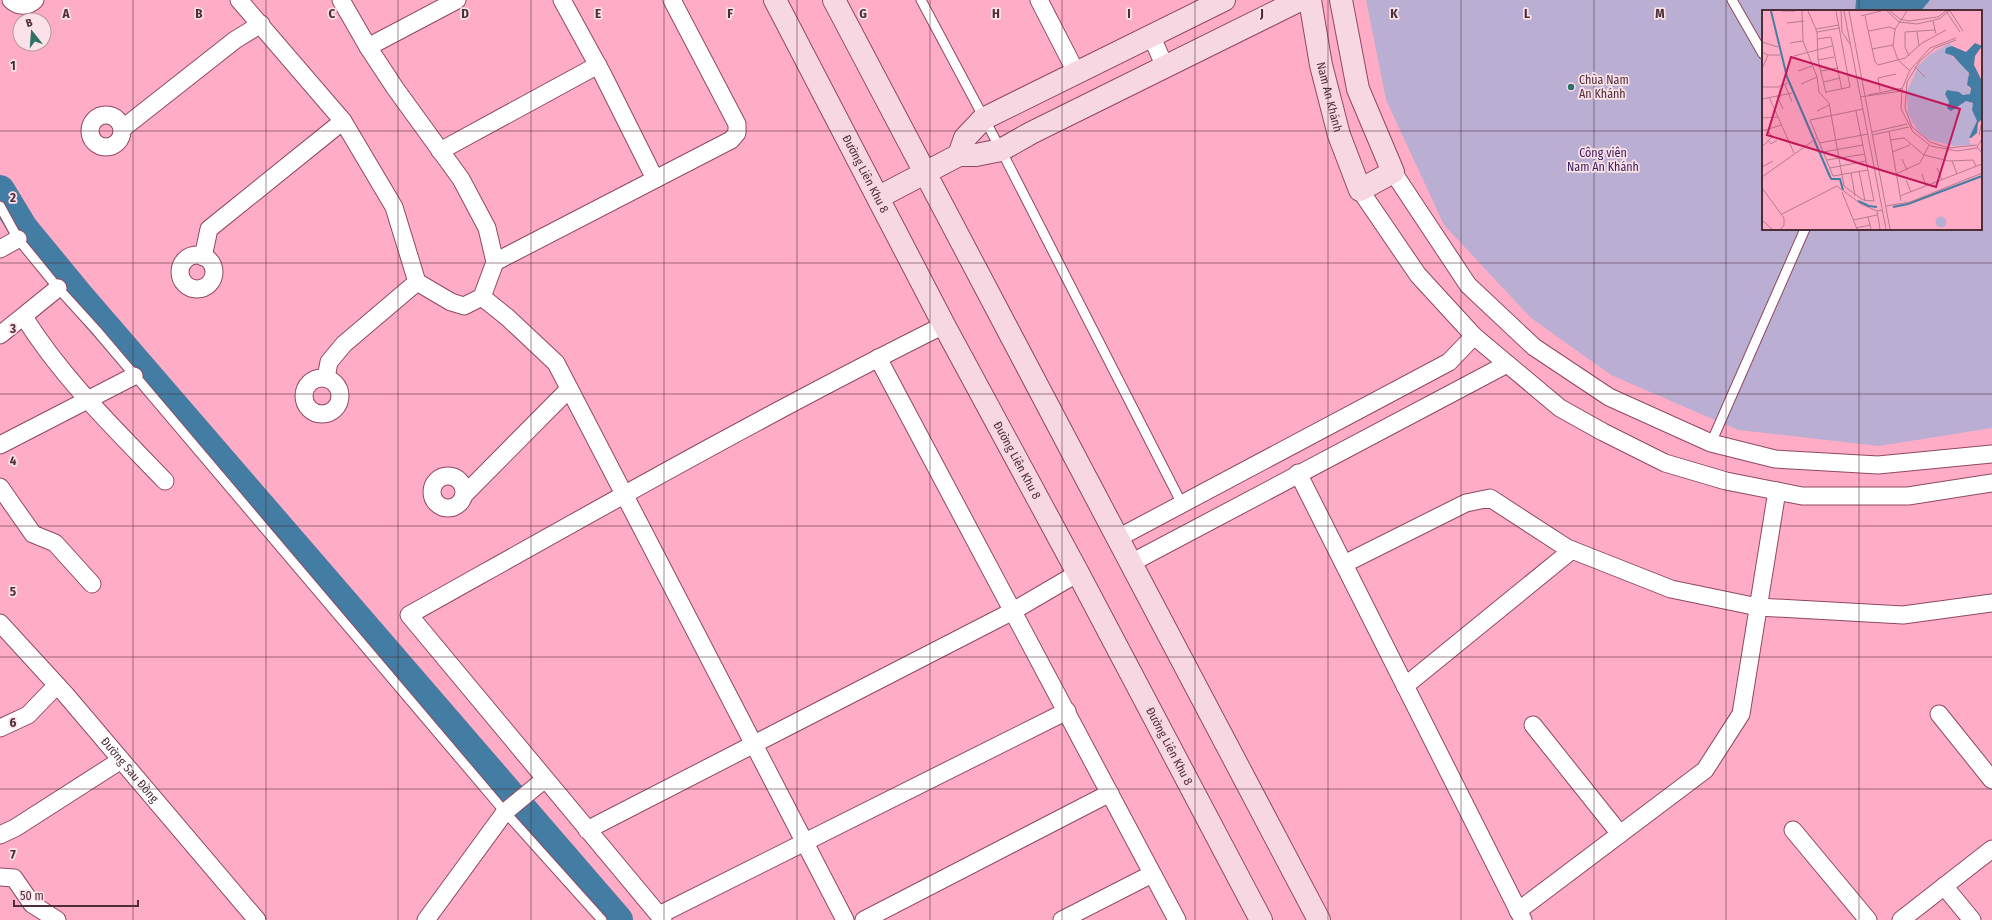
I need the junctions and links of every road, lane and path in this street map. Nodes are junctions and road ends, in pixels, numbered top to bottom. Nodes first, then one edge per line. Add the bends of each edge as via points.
1 (11, 0) edge
2 (35, 0) edge
3 (239, 0) edge
4 (341, 0) edge
5 (457, 0) edge
6 (562, 0) edge
7 (672, 0) edge
8 (774, 0) edge
9 (834, 0) edge
10 (921, 0) edge
11 (1039, 0) edge
12 (1224, 0) edge
13 (1300, 0) edge
14 (1310, 0) edge
15 (1342, 0) edge
16 (1732, 0) edge
17 (1272, 6) edge
18 (261, 24) junction
19 (1151, 35) junction
20 (368, 46) junction
21 (1762, 52) edge
22 (598, 65) junction
23 (1165, 67) junction
24 (1076, 72) junction
25 (984, 119) junction
26 (344, 121) junction
27 (122, 129) dead end
28 (1001, 150) junction
29 (440, 151) junction
30 (959, 155) junction
31 (925, 172) junction
32 (1393, 172) junction
33 (655, 179) junction
34 (1360, 190) junction
35 (879, 197) junction
36 (0, 206) edge
37 (1806, 230) edge
38 (18, 239) junction
39 (0, 249) edge
40 (204, 257) dead end
41 (495, 262) junction
42 (417, 282) junction
43 (58, 288) junction
44 (482, 296) junction
45 (24, 317) junction
46 (944, 325) junction
47 (0, 335) edge
48 (1474, 336) junction
49 (878, 358) junction
50 (1507, 364) junction
51 (134, 376) junction
52 (326, 378) dead end
53 (569, 389) junction
54 (87, 400) junction
55 (1347, 416) junction
56 (1359, 442) junction
57 (1711, 443) junction
58 (0, 445) edge
59 (1992, 454) edge
60 (1298, 473) junction
61 (165, 481) dead end
62 (1992, 483) edge
63 (0, 487) edge
64 (1777, 491) junction
65 (464, 495) dead end
66 (624, 495) junction
67 (1182, 504) junction
68 (1118, 538) junction
69 (1572, 550) junction
70 (1132, 563) junction
71 (1344, 564) junction
72 (1078, 573) junction
73 (92, 584) dead end
74 (1992, 603) edge
75 (1758, 607) junction
76 (1013, 610) junction
77 (0, 623) edge
78 (57, 685) junction
79 (1405, 686) junction
80 (1066, 711) junction
81 (1939, 714) dead end
82 (1533, 725) dead end
83 (0, 728) edge
84 (753, 744) junction
85 (121, 760) junction
86 (545, 780) junction
87 (1992, 780) edge
88 (1110, 793) junction
89 (506, 812) junction
90 (587, 830) junction
91 (1793, 830) dead end
92 (1620, 834) junction
93 (0, 835) edge
94 (805, 843) junction
95 (1992, 849) edge
96 (1152, 874) junction
97 (0, 878) edge
98 (1944, 886) junction
99 (1521, 915) edge
100 (661, 918) edge
101 (57, 920) edge
102 (257, 920) edge
103 (426, 920) edge
104 (602, 920) edge
105 (845, 920) edge
106 (864, 920) edge
107 (1062, 920) edge
108 (1177, 920) edge
109 (1260, 920) edge
110 (1319, 920) edge
111 (1868, 920) edge
112 (1901, 920) edge
113 (1972, 920) edge

1 - 2 street via 20,6
3 - 18 street
4 - 20 street
5 - 20 street
6 - 22 street
7 - 33 street via 737,124 737,133 731,140
8 - 35 street, Đường Liên Khu 8
9 - 31 street
10 - 25 lane
11 - 24 street
12 - 19 street
13 - 17 street
14 - 34 street, Nam An Khánh via 1321,64 1338,135
15 - 32 street via 1358,89
16 - 21 lane
17 - 23 street
18 - 26 street
18 - 27 street via 235,40
19 - 23 street
19 - 24 street
20 - 29 street
22 - 29 street
22 - 33 street
23 - 28 street
24 - 25 street
25 - 28 lane
25 - 30 street via 965,138
26 - 40 street via 209,229
26 - 42 street via 394,207
28 - 30 street via 976,155
28 - 67 lane
29 - 41 street via 461,179 487,228
30 - 31 street
31 - 35 street
31 - 68 street
32 - 34 street
32 - 57 street via 1468,285 1534,347 1609,397
33 - 41 street
34 - 48 street via 1418,275
35 - 46 street, Đường Liên Khu 8
36 - 38 lane
37 - 57 lane
38 - 39 street
38 - 43 lane
41 - 44 street
42 - 44 street via 451,302 464,306
42 - 52 street via 344,344 329,362
43 - 45 street
43 - 51 lane
44 - 53 street via 556,363
45 - 47 street
45 - 54 street via 40,342
46 - 49 street
46 - 72 street, Đường Liên Khu 8
48 - 50 street
48 - 55 street via 1449,362
49 - 66 street
49 - 76 street
50 - 56 street
50 - 64 street via 1560,408 1665,463 1726,481
51 - 54 street
51 - 89 lane
53 - 65 street
53 - 66 street
54 - 58 street
54 - 61 street
55 - 56 street
55 - 67 street
56 - 60 street
57 - 59 street via 1775,459 1878,465
60 - 70 street
60 - 71 street
62 - 64 street via 1908,496 1802,496
63 - 73 street via 33,534 55,543
64 - 75 street
66 - 84 street
66 - 86 street via 409,615
67 - 68 street
68 - 70 street
69 - 71 street via 1490,498 1466,503
69 - 75 street via 1671,589
69 - 79 street
70 - 110 street
71 - 79 street
72 - 76 street
72 - 109 street, Đường Liên Khu 8
74 - 75 street via 1903,615
75 - 92 street via 1741,714 1706,770
76 - 80 street
76 - 84 street
77 - 78 street, Đường Sau Đồng
78 - 83 street via 28,715
78 - 85 street, Đường Sau Đồng
79 - 99 street
80 - 88 street
80 - 94 street
81 - 87 street
82 - 92 street
84 - 90 street
84 - 94 street
85 - 93 street
85 - 102 street, Đường Sau Đồng
86 - 89 street
86 - 90 street
88 - 96 street
88 - 106 street
89 - 103 street
89 - 104 lane
90 - 100 street
91 - 111 street
92 - 99 street
94 - 100 street
94 - 105 street
95 - 98 street
96 - 107 street
96 - 108 street
97 - 101 street via 14,878 32,904
98 - 112 street
98 - 113 street

